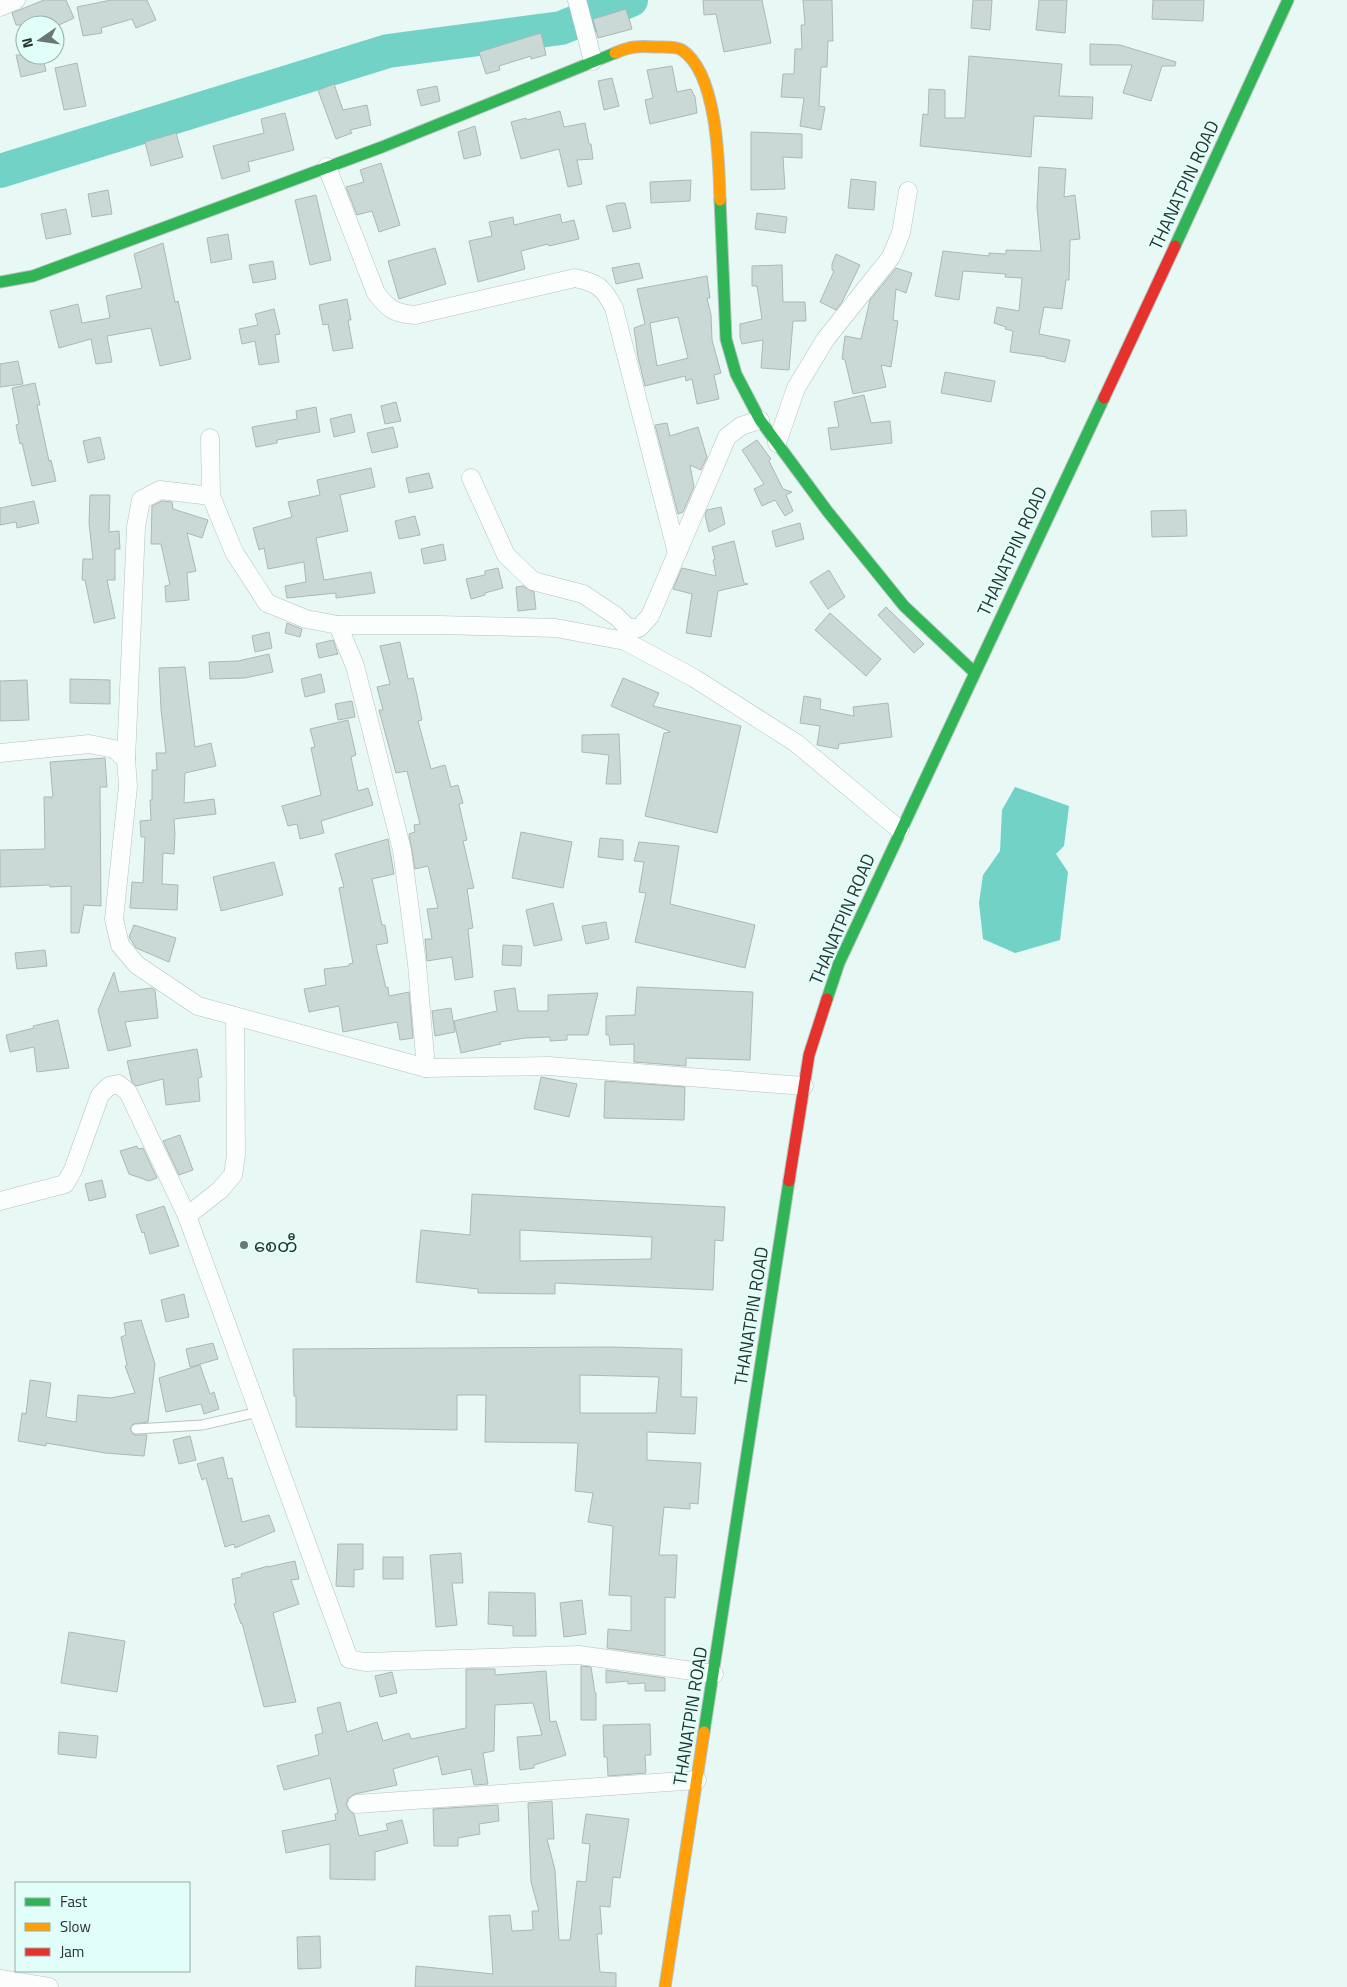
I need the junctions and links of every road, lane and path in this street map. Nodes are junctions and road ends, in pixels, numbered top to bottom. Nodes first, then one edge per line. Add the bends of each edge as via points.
1 (576, 0) edge
2 (1288, 0) edge
3 (593, 61) junction
4 (327, 167) junction
5 (908, 191) dead end
6 (0, 282) edge
7 (760, 420) junction
8 (210, 438) dead end
9 (776, 443) junction
10 (471, 478) dead end
11 (211, 496) junction
12 (677, 553) junction
13 (338, 625) junction
14 (974, 672) junction
15 (0, 753) edge
16 (126, 759) junction
17 (900, 830) junction
18 (235, 1016) junction
19 (426, 1068) junction
20 (804, 1086) junction
21 (0, 1201) edge
22 (187, 1216) junction
23 (259, 1412) junction
24 (136, 1429) dead end
25 (714, 1674) junction
26 (697, 1780) junction
27 (357, 1804) dead end
28 (0, 1979) edge
29 (28, 1985) edge
30 (49, 1987) edge
31 (665, 1987) edge

1 - 3 street
2 - 14 main road, THANATPIN ROAD
3 - 4 main road
3 - 7 main road via 631,46 680,48 694,60 709,93 719,165 726,339 736,374
4 - 6 main road via 34,276
4 - 12 street via 376,293 388,308 415,315 575,278 592,282 605,291 614,308
5 - 9 street via 901,232 891,257 825,340 796,388
7 - 9 main road
7 - 12 street via 741,426 727,437
8 - 11 street
9 - 14 main road via 904,606
10 - 12 street via 506,555 533,581 583,594 628,628 639,628 650,616
11 - 13 street via 234,552 267,603 306,619
11 - 16 street via 160,490 141,500 136,527
13 - 17 street via 556,628 625,641 694,678 796,743
13 - 19 street via 355,666 402,850 418,964
14 - 17 main road, THANATPIN ROAD
15 - 16 street via 90,744 114,749
16 - 18 street via 128,786 114,919 120,945 137,965 198,1006
17 - 20 main road, THANATPIN ROAD via 839,963 809,1055
18 - 19 street
18 - 22 street via 236,1155 233,1175 220,1190
19 - 20 street via 548,1066
20 - 25 main road, THANATPIN ROAD
21 - 22 street via 65,1184 100,1095 109,1086 118,1084 128,1092
22 - 23 street
23 - 24 lane via 202,1425
23 - 25 street via 349,1659 365,1662 579,1655
25 - 26 main road, THANATPIN ROAD
26 - 27 street
26 - 31 main road, THANATPIN ROAD
28 - 29 street
29 - 30 street

